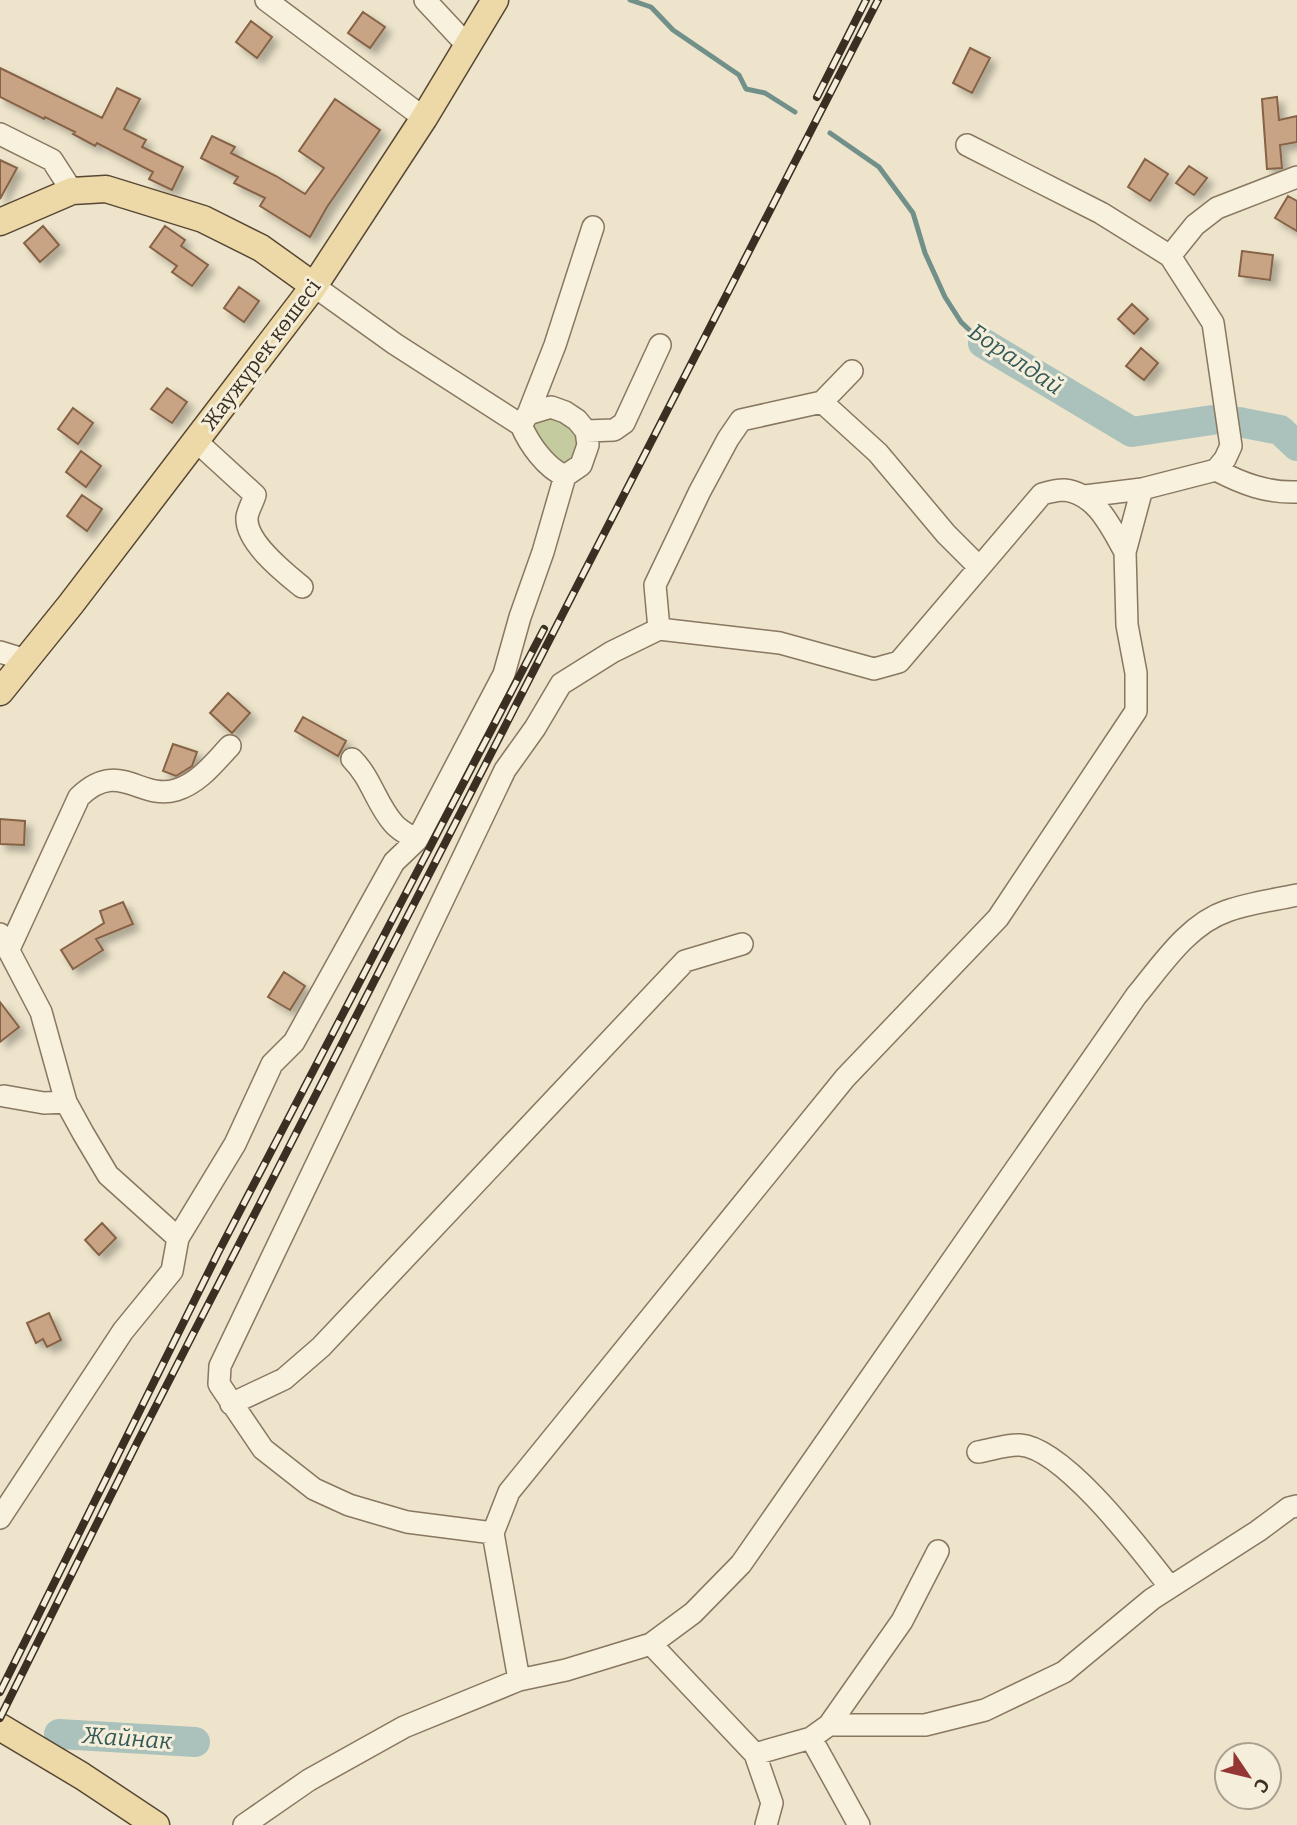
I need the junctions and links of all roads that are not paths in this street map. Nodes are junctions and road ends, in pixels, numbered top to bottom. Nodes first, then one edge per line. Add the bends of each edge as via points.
1 (266, 0) edge
2 (425, 0) edge
3 (495, 0) edge
4 (467, 45) junction
5 (424, 118) junction
6 (0, 134) edge
7 (967, 145) dead end
8 (1297, 177) edge
9 (72, 191) junction
10 (0, 222) edge
11 (593, 227) dead end
12 (1170, 257) junction
13 (314, 286) junction
14 (660, 345) dead end
15 (852, 371) dead end
16 (821, 402) junction
17 (524, 420) junction
18 (586, 431) junction
19 (196, 441) junction
20 (1216, 470) junction
21 (565, 476) junction
22 (1142, 489) junction
23 (1297, 492) edge
24 (1085, 496) junction
25 (1125, 552) junction
26 (979, 567) junction
27 (302, 587) dead end
28 (659, 629) junction
29 (0, 652) edge
30 (26, 660) junction
31 (0, 692) edge
32 (230, 746) dead end
33 (352, 760) dead end
34 (417, 840) junction
35 (1297, 895) edge
36 (4, 942) edge
37 (742, 944) dead end
38 (4, 1096) dead end
39 (66, 1102) junction
40 (178, 1238) junction
41 (231, 1404) junction
42 (978, 1452) dead end
43 (1297, 1506) edge
44 (0, 1518) edge
45 (493, 1533) junction
46 (938, 1551) dead end
47 (1170, 1587) junction
48 (651, 1644) junction
49 (519, 1680) junction
50 (829, 1725) junction
51 (0, 1727) edge
52 (811, 1738) junction
53 (755, 1754) junction
54 (156, 1825) edge
55 (244, 1825) edge
56 (766, 1825) edge
57 (859, 1825) edge

1 - 5 street
2 - 4 street
3 - 4 main road, Жаужүрек көшесі
4 - 5 main road, Жаужүрек көшесі
5 - 13 main road, Жаужүрек көшесі
6 - 9 street via 52,160
7 - 12 street via 1101,213
8 - 12 street via 1217,208 1195,225
9 - 10 main road
9 - 13 main road via 106,189 203,219 261,248
11 - 17 street via 555,345
12 - 20 street via 1213,323 1231,446
13 - 17 street via 395,344
13 - 19 main road, Жаужүрек көшесі
14 - 18 street via 624,423 614,430
15 - 16 street
16 - 26 street via 878,453
16 - 28 street via 741,420 727,439 655,584
17 - 18 street via 551,407 578,420
17 - 21 street via 526,436 554,471
18 - 21 street via 588,445 581,465
19 - 27 street via 255,495 247,518 253,536 272,562
19 - 30 main road, Жаужүрек көшесі
20 - 22 street
20 - 23 street via 1275,492
21 - 34 street via 504,674
22 - 24 street
22 - 25 street
24 - 25 street via 1108,522
24 - 26 street via 1063,490 1042,494
25 - 45 street via 1136,711 998,918 845,1078 509,1492
26 - 28 street via 899,662 874,669 780,643
28 - 41 street via 561,684 505,770 220,1366 219,1384
29 - 30 street
30 - 31 main road, Жаужүрек көшесі
32 - 36 street via 202,776 177,790 161,792 110,780 92,785 79,797
33 - 34 street via 365,773 396,827
34 - 40 street via 394,862 294,1042 272,1065 235,1144
35 - 48 street via 1226,911 1178,946 1136,996 741,1564 693,1613
36 - 39 street via 41,1012
37 - 41 street via 685,961 321,1347 284,1379
38 - 39 street
39 - 40 street via 107,1175
40 - 44 street via 172,1271 123,1331
41 - 45 street via 263,1449 314,1489 407,1522
42 - 47 street via 1020,1445 1051,1458 1106,1507
43 - 47 street
45 - 49 street
46 - 50 street via 902,1621
47 - 50 street via 1064,1672 985,1710 925,1726
48 - 49 street
48 - 53 street
49 - 55 street via 404,1727 309,1780
50 - 52 street
51 - 54 main road
52 - 53 street
52 - 57 street
53 - 56 street via 772,1803

